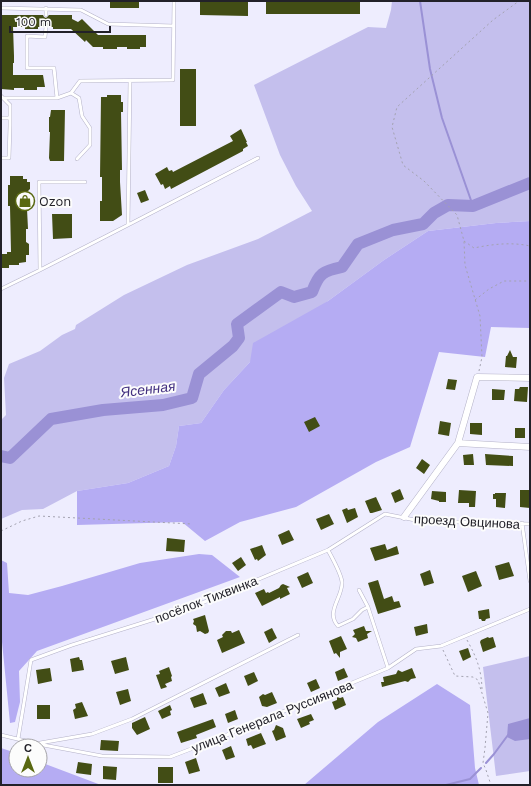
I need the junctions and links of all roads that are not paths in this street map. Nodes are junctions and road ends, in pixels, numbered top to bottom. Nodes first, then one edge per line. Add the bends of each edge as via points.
1 (174, 1) edge
2 (1, 8) edge
3 (46, 8) junction
4 (46, 15) dead end
5 (46, 26) dead end
6 (174, 26) junction
7 (130, 80) junction
8 (71, 93) junction
9 (2, 97) edge
10 (57, 98) junction
11 (1, 118) edge
12 (10, 118) junction
13 (1, 158) edge
14 (258, 158) dead end
15 (77, 159) dead end
16 (85, 182) dead end
17 (128, 225) junction
18 (40, 270) junction
19 (1, 289) edge
20 (530, 378) edge
21 (458, 444) junction
22 (530, 447) edge
23 (404, 518) junction
24 (522, 524) junction
25 (530, 524) edge
26 (328, 550) junction
27 (530, 581) edge
28 (359, 590) dead end
29 (368, 607) junction
30 (530, 609) edge
31 (298, 636) dead end
32 (388, 668) junction
33 (1, 735) edge
34 (14, 738) edge
35 (18, 738) edge
36 (48, 742) edge
37 (48, 746) edge

1 - 6 lane
2 - 3 lane
3 - 4 lane
3 - 6 lane via 81,10 108,24
5 - 10 lane via 46,37 27,36 27,68 54,68
6 - 7 lane via 173,80
7 - 8 lane via 80,80
7 - 17 lane
8 - 10 lane
8 - 15 lane via 79,98 82,116 90,128 90,145
9 - 10 lane
9 - 12 lane via 10,105
11 - 12 lane
12 - 13 lane via 9,158
14 - 17 lane
16 - 18 lane via 39,182
17 - 18 lane
18 - 19 lane
20 - 21 street via 477,377
21 - 22 street
21 - 23 street
23 - 24 lane, проезд Овцинова via 420,521
23 - 26 lane, посёлок Тихвинка via 385,514
24 - 25 lane, проезд Овцинова
24 - 27 lane
26 - 29 lane via 342,582 332,616 334,621 338,626 353,619
26 - 35 lane, посёлок Тихвинка via 190,608 31,660
28 - 29 lane
29 - 32 lane
30 - 32 lane, улица Генерала Руссиянова via 441,646 416,649
31 - 36 lane via 132,719 92,734
32 - 37 lane, улица Генерала Руссиянова via 170,757 102,756
33 - 34 lane, улица Генерала Руссиянова

